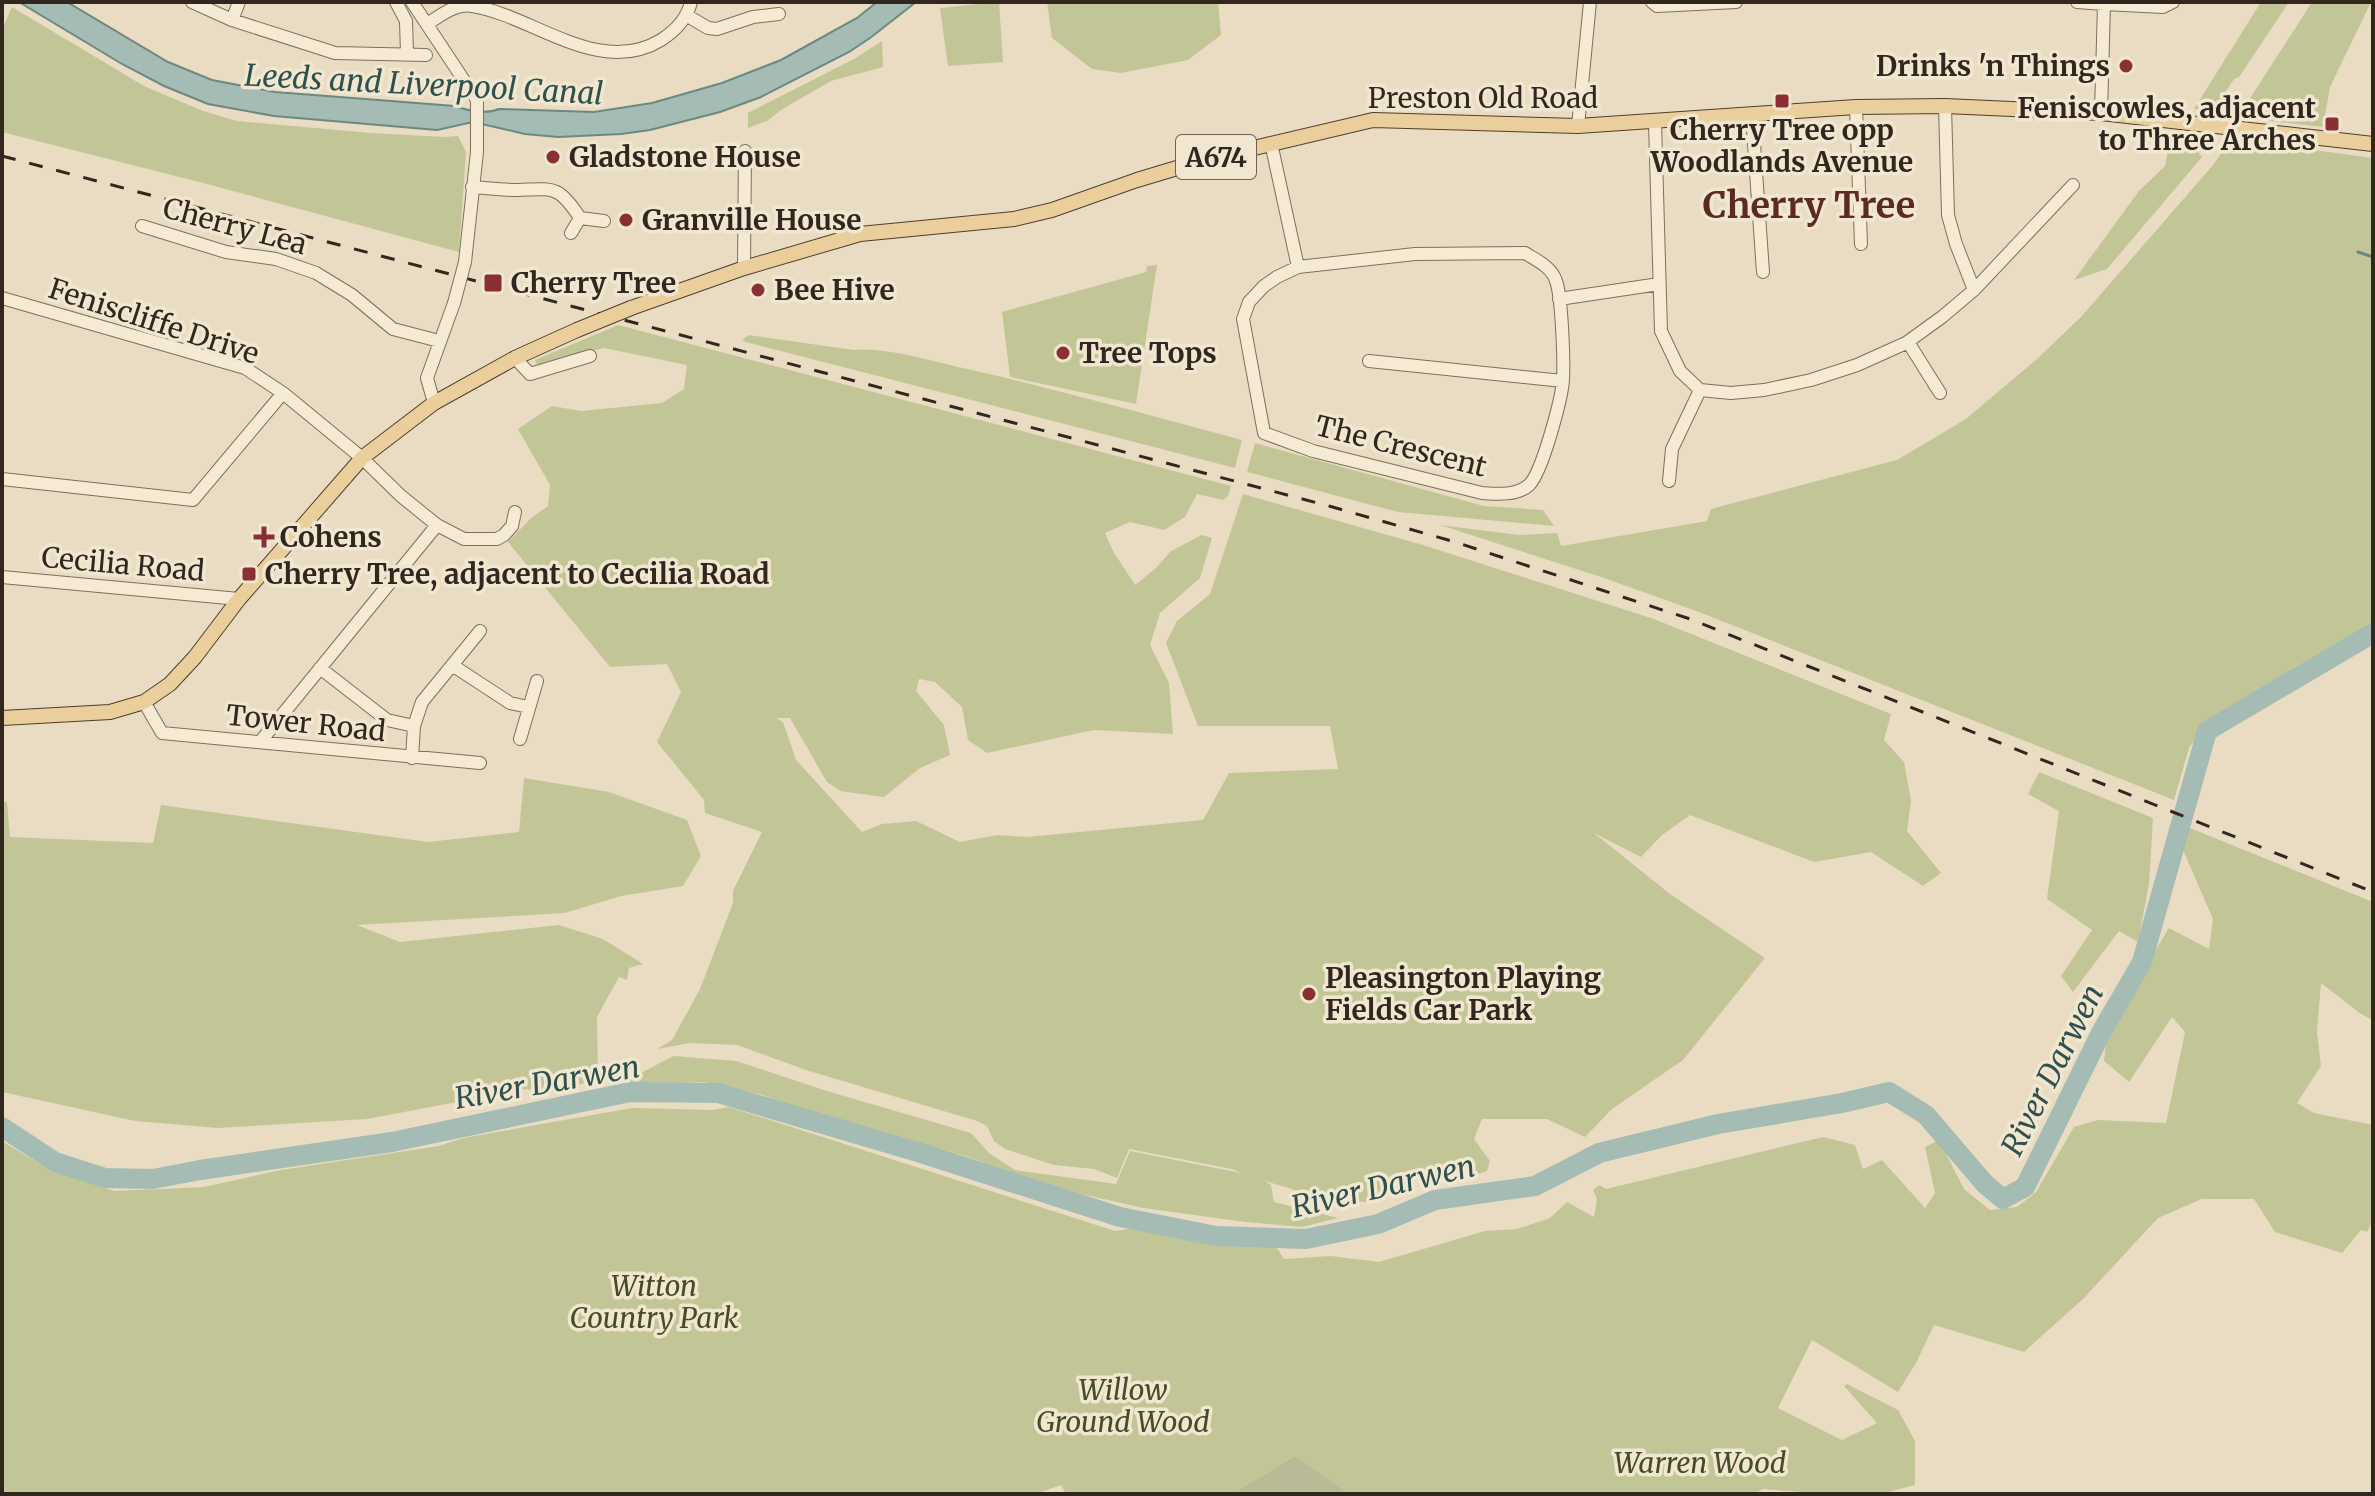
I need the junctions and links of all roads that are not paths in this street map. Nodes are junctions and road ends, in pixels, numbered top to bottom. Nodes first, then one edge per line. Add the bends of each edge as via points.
1 (192, 2) edge
2 (239, 2) edge
3 (396, 2) edge
4 (412, 2) edge
5 (1590, 2) edge
6 (1652, 2) edge
7 (1736, 2) edge
8 (2077, 2) edge
9 (2173, 2) edge
10 (2104, 4) junction
11 (492, 7) edge
12 (689, 8) edge
13 (779, 14) dead end
14 (232, 20) junction
15 (427, 24) junction
16 (407, 54) junction
17 (426, 55) dead end
18 (1945, 106) junction
19 (1856, 107) junction
20 (2101, 113) junction
21 (1752, 115) junction
22 (1655, 122) junction
23 (1578, 126) junction
24 (1271, 143) junction
25 (2373, 144) edge
26 (745, 151) dead end
27 (2073, 185) dead end
28 (472, 187) junction
29 (580, 218) junction
30 (604, 221) dead end
31 (142, 226) dead end
32 (571, 233) dead end
33 (1861, 244) dead end
34 (1298, 267) junction
35 (744, 268) junction
36 (1763, 272) dead end
37 (1659, 284) junction
38 (1974, 290) junction
39 (2, 298) edge
40 (1559, 299) junction
41 (439, 341) junction
42 (1908, 342) junction
43 (590, 356) dead end
44 (515, 358) junction
45 (1369, 361) dead end
46 (1563, 381) junction
47 (1700, 390) junction
48 (283, 393) junction
49 (1940, 393) dead end
50 (434, 403) junction
51 (362, 458) junction
52 (2, 479) edge
53 (1669, 481) dead end
54 (515, 512) dead end
55 (437, 525) junction
56 (2, 577) edge
57 (239, 599) junction
58 (480, 631) dead end
59 (452, 665) junction
60 (320, 668) junction
61 (537, 681) dead end
62 (144, 702) junction
63 (528, 707) junction
64 (2, 718) edge
65 (414, 726) junction
66 (520, 739) dead end
67 (260, 742) junction
68 (412, 758) junction
69 (480, 763) dead end

1 - 14 street
2 - 14 street
3 - 16 street via 406,21
4 - 15 street
5 - 23 street
6 - 7 street
8 - 10 street
9 - 10 street via 2163,7
10 - 20 street
11 - 12 street via 576,44 611,51 649,46 678,26
11 - 15 street via 457,7
12 - 13 street via 708,28 717,29
14 - 16 street via 335,53
15 - 28 street via 477,100
16 - 17 street
18 - 19 main road, Preston Old Road / A674
18 - 20 main road, Preston Old Road / A674
18 - 38 street via 1948,215
19 - 21 main road, Preston Old Road / A674
19 - 33 street
20 - 25 main road, Preston Old Road / A674
21 - 22 main road, Preston Old Road / A674
21 - 36 street
22 - 23 main road, Preston Old Road / A674
22 - 37 street
23 - 24 main road, Preston Old Road / A674 via 1373,120
24 - 34 street
24 - 35 main road, Preston Old Road / A674 via 1052,210 1014,219 860,234
26 - 35 street
27 - 38 street
28 - 29 street via 553,190
28 - 41 street, bridge via 465,262
29 - 30 street
29 - 32 street
31 - 41 street, Cherry Lea via 316,273 393,329
34 - 40 street, The Crescent via 1415,254 1525,253 1556,278
34 - 46 street, The Crescent via 1264,286 1249,302 1243,319 1264,433 1313,451 1482,493 1508,494 1529,485 1541,467
35 - 44 main road, Preston Old Road / A674, bridge via 631,308
37 - 40 street
37 - 47 street via 1661,331 1680,371
38 - 42 street
39 - 48 street, Feniscliffe Drive via 245,368
40 - 46 street, The Crescent
41 - 50 street via 427,378
42 - 47 street via 1811,380 1731,393
42 - 49 street
43 - 44 street via 530,374
44 - 50 main road, Preston Old Road / A674
45 - 46 street
47 - 53 street via 1672,449
48 - 51 street, Feniscliffe Drive
48 - 52 street via 193,500
50 - 51 main road, Preston Old Road / A674
51 - 55 street, Feniscliffe Drive
51 - 57 main road, Preston Old Road / A674
54 - 55 street, Feniscliffe Drive via 512,526 494,541 464,539
55 - 60 street
56 - 57 street, Cecilia Road
57 - 62 main road, Preston Old Road / A674 via 195,657
58 - 59 street
59 - 63 street via 510,703
59 - 65 street via 422,702
60 - 65 street via 387,720
60 - 67 street
61 - 63 street
62 - 64 main road, Preston Old Road / A674 via 110,712
62 - 67 street, Tower Road via 162,733
63 - 66 street
65 - 68 street
67 - 68 street, Tower Road
68 - 69 street, Tower Road

